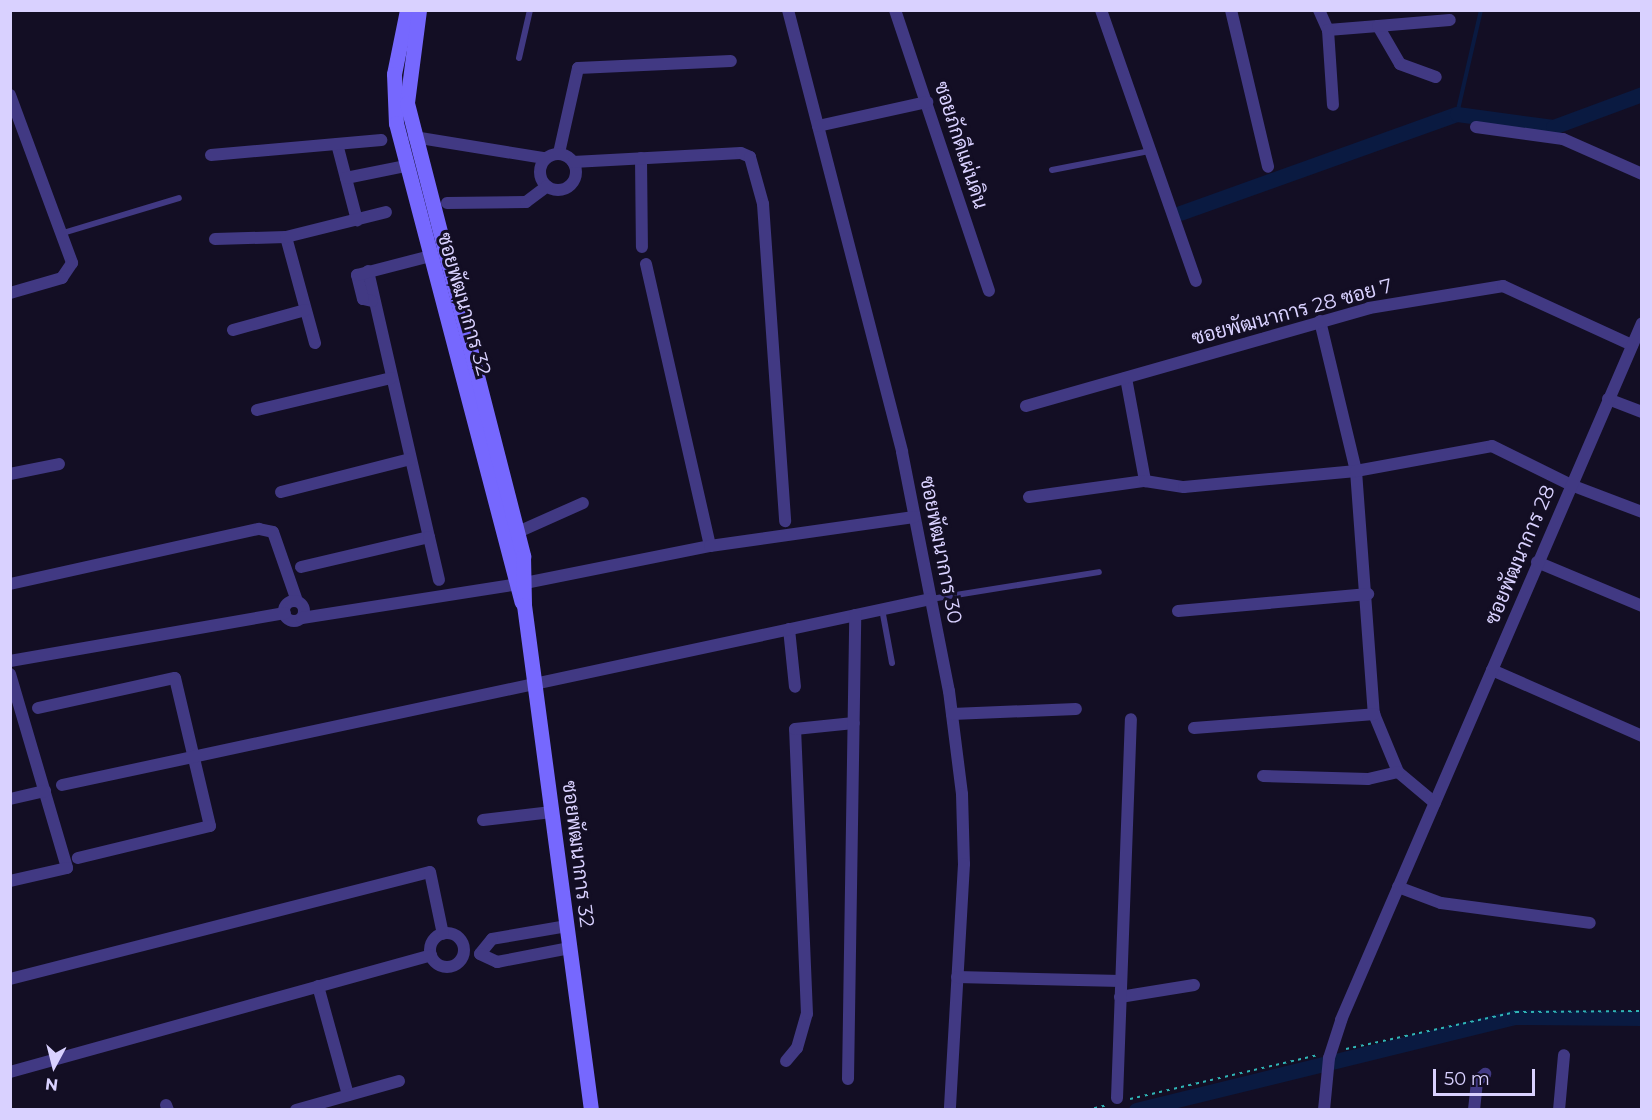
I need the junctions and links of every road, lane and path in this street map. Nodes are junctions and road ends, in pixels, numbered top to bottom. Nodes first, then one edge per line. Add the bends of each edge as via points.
1 (407, 10) edge
2 (419, 10) edge
3 (530, 10) edge
4 (788, 10) edge
5 (895, 10) edge
6 (1101, 10) edge
7 (1231, 10) edge
8 (1319, 10) edge
9 (1450, 20) dead end
10 (1378, 26) junction
11 (1328, 30) junction
12 (519, 58) dead end
13 (731, 61) dead end
14 (1436, 78) dead end
15 (10, 95) edge
16 (927, 102) junction
17 (1333, 105) dead end
18 (818, 126) junction
19 (1476, 127) dead end
20 (414, 137) junction
21 (381, 140) dead end
22 (337, 144) junction
23 (1150, 151) junction
24 (559, 153) junction
25 (211, 155) dead end
26 (544, 158) junction
27 (640, 158) junction
28 (573, 162) junction
29 (405, 166) junction
30 (1268, 166) dead end
31 (1052, 170) dead end
32 (1641, 174) edge
33 (346, 178) junction
34 (547, 186) junction
35 (179, 198) dead end
36 (447, 203) dead end
37 (386, 212) dead end
38 (357, 220) junction
39 (63, 233) junction
40 (286, 237) junction
41 (215, 239) dead end
42 (642, 247) dead end
43 (437, 254) junction
44 (646, 264) dead end
45 (1196, 281) dead end
46 (989, 291) dead end
47 (10, 293) edge
48 (305, 310) junction
49 (1320, 321) junction
50 (1641, 323) edge
51 (233, 330) dead end
52 (315, 343) dead end
53 (1632, 345) junction
54 (391, 378) junction
55 (1126, 378) junction
56 (1608, 399) junction
57 (1026, 406) dead end
58 (257, 410) dead end
59 (1641, 412) edge
60 (485, 426) junction
61 (410, 459) junction
62 (59, 464) dead end
63 (1356, 471) junction
64 (10, 474) edge
65 (1145, 481) junction
66 (1571, 485) junction
67 (281, 492) dead end
68 (1029, 497) dead end
69 (583, 503) dead end
70 (1641, 512) edge
71 (914, 517) junction
72 (785, 521) dead end
73 (518, 532) junction
74 (429, 537) junction
75 (710, 546) junction
76 (1537, 562) junction
77 (301, 567) dead end
78 (1099, 572) dead end
79 (439, 580) dead end
80 (10, 584) edge
81 (520, 584) junction
82 (1368, 594) junction
83 (931, 599) junction
84 (297, 601) junction
85 (1641, 606) edge
86 (882, 609) junction
87 (1178, 611) dead end
88 (285, 613) junction
89 (855, 615) junction
90 (302, 618) junction
91 (789, 629) junction
92 (10, 661) edge
93 (892, 663) dead end
94 (1492, 670) junction
95 (10, 674) edge
96 (534, 682) junction
97 (795, 687) dead end
98 (38, 708) dead end
99 (1076, 709) dead end
100 (952, 714) junction
101 (1374, 714) junction
102 (16, 715) edge
103 (1131, 719) dead end
104 (854, 723) junction
105 (1194, 728) dead end
106 (1641, 736) edge
107 (192, 752) junction
108 (1398, 772) junction
109 (1263, 776) dead end
110 (62, 784) dead end
111 (45, 791) junction
112 (10, 799) edge
113 (1435, 803) junction
114 (552, 812) junction
115 (483, 820) dead end
116 (78, 858) dead end
117 (10, 881) edge
118 (1398, 886) junction
119 (1590, 923) dead end
120 (567, 926) junction
121 (443, 934) junction
122 (570, 948) junction
123 (463, 954) junction
124 (480, 954) junction
125 (431, 955) junction
126 (957, 977) junction
127 (10, 979) edge
128 (1121, 981) junction
129 (1194, 985) dead end
130 (318, 986) junction
131 (1120, 997) junction
132 (1641, 1011) edge
133 (1330, 1055) junction
134 (1564, 1055) dead end
135 (786, 1061) dead end
136 (10, 1072) edge
137 (1485, 1074) dead end
138 (848, 1079) dead end
139 (399, 1081) dead end
140 (348, 1095) junction
141 (1116, 1101) junction
142 (296, 1110) edge
143 (591, 1110) edge
144 (950, 1110) edge
145 (1087, 1110) edge
146 (1324, 1110) edge
147 (1474, 1110) edge
148 (1559, 1110) edge

1 - 29 street, ซอยพัฒนาการ 32 via 394,74
2 - 20 street, ซอยพัฒนาการ 32 via 406,81
3 - 12 lane
4 - 18 street, ซอยพัฒนาการ 30
5 - 16 street, ซอยภักดีแผ่นดิน
6 - 23 street
7 - 30 street
8 - 11 street
9 - 10 street
10 - 11 street
10 - 14 street via 1400,64
11 - 17 street
13 - 24 street via 578,68
15 - 39 street
16 - 18 street
16 - 46 street, ซอยภักดีแผ่นดิน
18 - 71 street, ซอยพัฒนาการ 30
19 - 32 street via 1563,138
20 - 26 street
20 - 43 street, ซอยพัฒนาการ 32
21 - 22 street
22 - 25 street
22 - 33 street
23 - 31 lane
23 - 45 street
24 - 26 street
24 - 28 street
26 - 34 street via 540,172
27 - 28 street
27 - 42 street
27 - 72 street via 741,153 757,171
28 - 34 street via 576,176 571,186 561,190
29 - 33 street
29 - 43 street, ซอยพัฒนาการ 32
33 - 38 street
34 - 36 street via 526,202
35 - 39 lane
37 - 38 street
38 - 40 street
39 - 47 street via 72,263 69,275
40 - 41 street
40 - 48 street
43 - 54 street via 368,271 376,292 372,301
43 - 60 street, ซอยพัฒนาการ 32
44 - 75 street
48 - 51 street
48 - 52 street
49 - 53 street, ซอยพัฒนาการ 28 ซอย 7 via 1369,308 1508,286
49 - 55 street, ซอยพัฒนาการ 28 ซอย 7
49 - 63 street
50 - 53 street, ซอยพัฒนาการ 28
53 - 56 street, ซอยพัฒนาการ 28
54 - 58 street
54 - 61 street
55 - 57 street, ซอยพัฒนาการ 28 ซอย 7
55 - 65 street
56 - 59 street
56 - 66 street, ซอยพัฒนาการ 28
60 - 73 street, ซอยพัฒนาการ 32
60 - 81 street, ซอยพัฒนาการ 32
61 - 67 street
61 - 74 street
62 - 64 street
63 - 65 street via 1184,487
63 - 66 street via 1492,446
63 - 82 street
65 - 68 street
66 - 70 street
66 - 76 street, ซอยพัฒนาการ 28
69 - 73 street
71 - 75 street
71 - 83 street, ซอยพัฒนาการ 30
73 - 81 street, ซอยพัฒนาการ 32
74 - 77 street
74 - 79 street
75 - 81 street
76 - 85 street
76 - 94 street, ซอยพัฒนาการ 28
78 - 83 lane
80 - 84 street via 259,529 273,532
81 - 90 street
81 - 96 street, ซอยพัฒนาการ 32
82 - 87 street
82 - 101 street
83 - 86 street
83 - 100 street, ซอยพัฒนาการ 30
84 - 88 street via 287,603
84 - 90 street via 304,608
86 - 89 street
86 - 93 lane
88 - 90 street via 292,620
88 - 92 street
89 - 91 street
89 - 104 street
91 - 96 street
91 - 97 street
94 - 106 street
94 - 113 street, ซอยพัฒนาการ 28
95 - 102 street
96 - 107 street
96 - 114 street, ซอยพัฒนาการ 32
98 - 107 street via 175,678
99 - 100 street
100 - 126 street, ซอยพัฒนาการ 30 via 964,864
101 - 105 street
101 - 108 street
102 - 111 street
103 - 128 street
104 - 135 street via 795,729 807,1014 797,1048
104 - 138 street
107 - 110 street
107 - 116 street via 210,826
108 - 109 street via 1368,779
108 - 113 street
111 - 112 street
111 - 117 street via 67,868
113 - 118 street, ซอยพัฒนาการ 28
114 - 115 street
114 - 120 street, ซอยพัฒนาการ 32
118 - 119 street via 1441,903
118 - 133 street, ซอยพัฒนาการ 28
120 - 122 street, ซอยพัฒนาการ 32
120 - 124 street via 492,939
121 - 123 street via 459,939
121 - 125 street via 431,944
121 - 127 street via 430,872
122 - 124 street via 497,962
122 - 143 street, ซอยพัฒนาการ 32
123 - 124 street
123 - 125 street via 448,967
125 - 130 street
126 - 128 street
126 - 144 street, ซอยพัฒนาการ 30
128 - 131 street
129 - 131 street
130 - 136 street
130 - 140 street
131 - 141 street
132 - 133 path via 1515,1012
133 - 141 path
133 - 146 street, ซอยพัฒนาการ 28
134 - 148 street
137 - 147 street via 1477,1081
139 - 140 street
140 - 142 street
141 - 145 path

